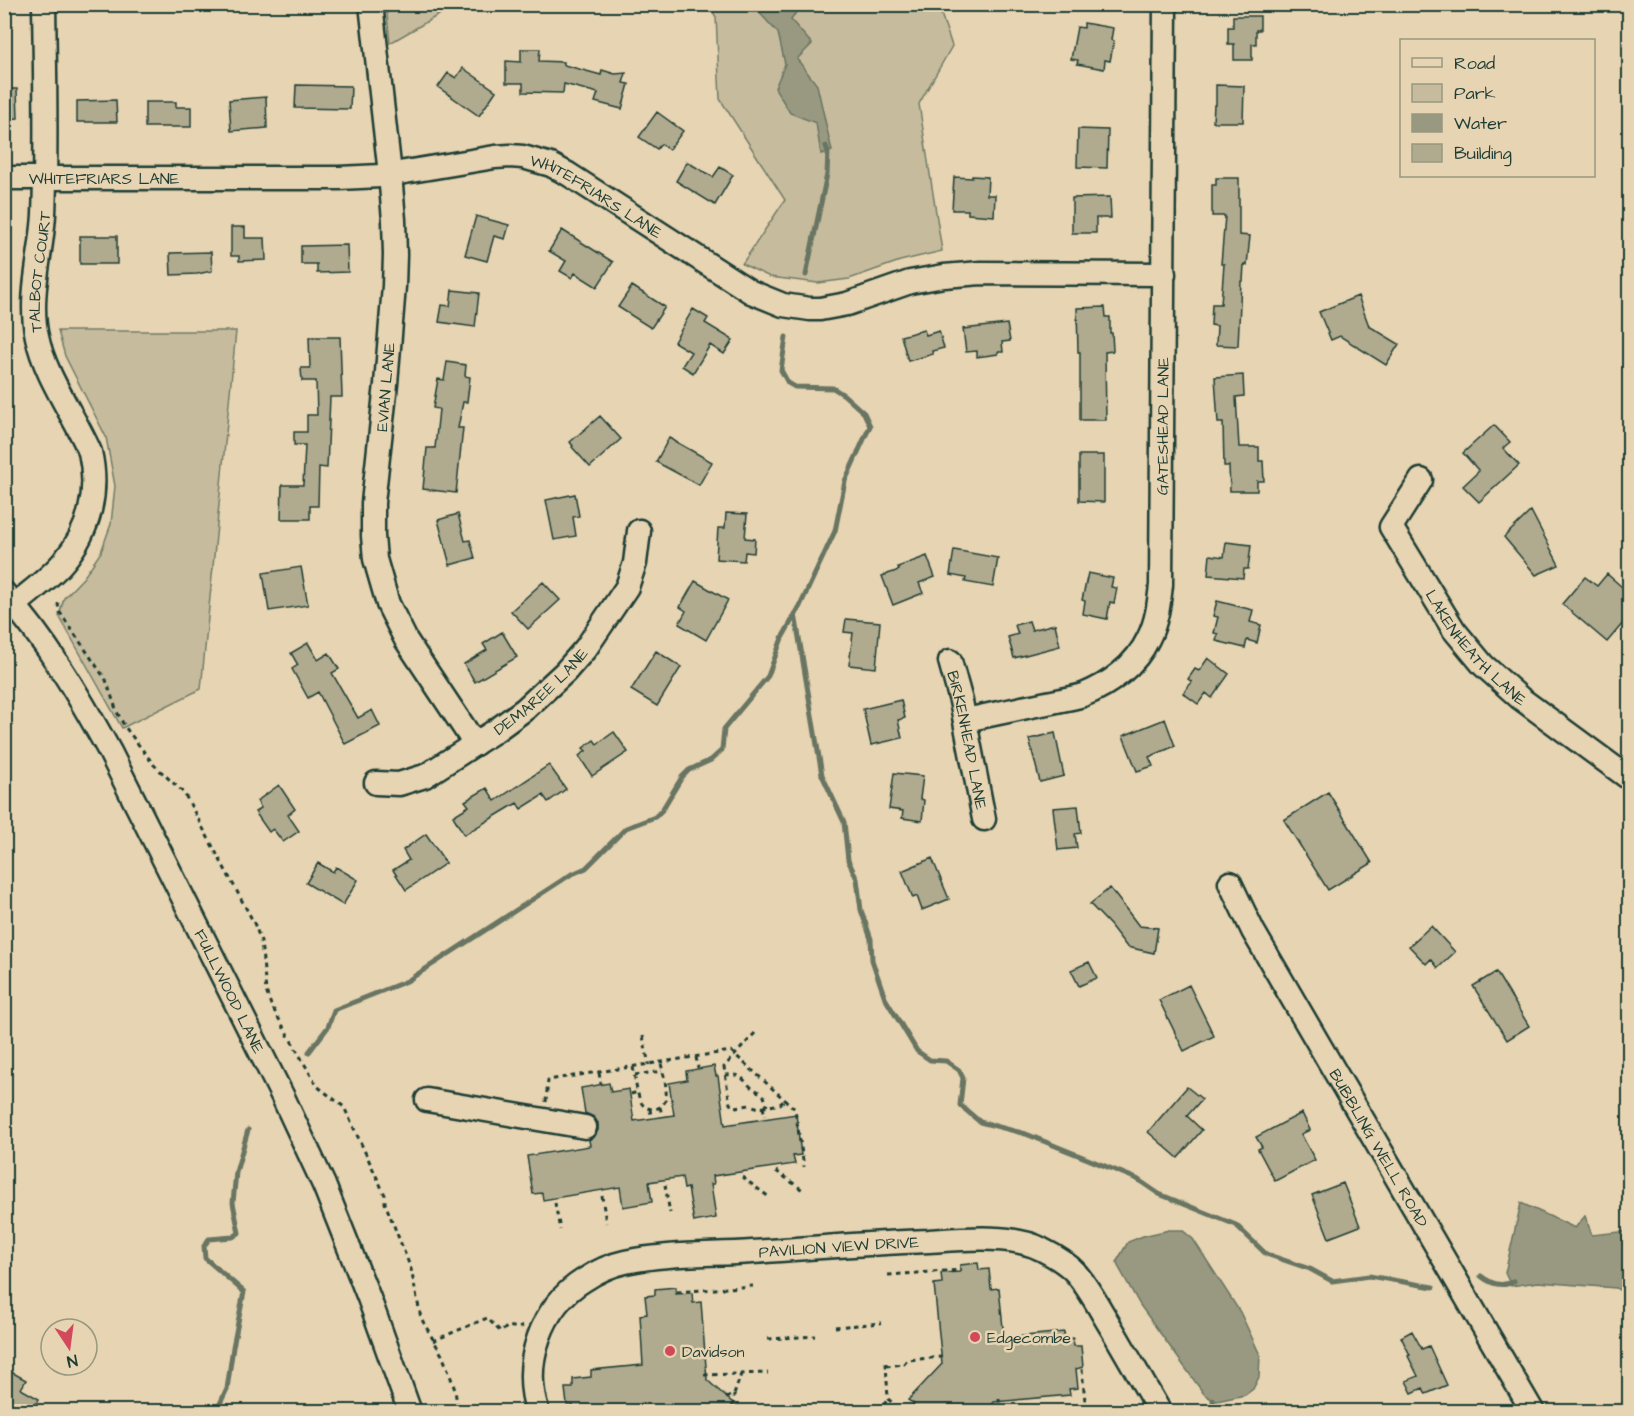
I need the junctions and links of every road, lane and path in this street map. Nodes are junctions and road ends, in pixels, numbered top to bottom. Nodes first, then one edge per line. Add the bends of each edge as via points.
1 (44, 4) edge
2 (371, 4) edge
3 (1165, 4) edge
4 (390, 174) junction
5 (4, 178) edge
6 (46, 178) junction
7 (1164, 274) junction
8 (1421, 480) dead end
9 (639, 531) dead end
10 (10, 599) edge
11 (58, 603) dead end
12 (950, 661) dead end
13 (965, 720) junction
14 (475, 744) junction
15 (1629, 779) edge
16 (376, 783) dead end
17 (984, 819) dead end
18 (1230, 883) dead end
19 (755, 1033) dead end
20 (643, 1036) dead end
21 (735, 1055) junction
22 (696, 1057) junction
23 (660, 1063) junction
24 (649, 1065) junction
25 (633, 1067) junction
26 (698, 1068) dead end
27 (662, 1071) junction
28 (599, 1073) junction
29 (635, 1075) junction
30 (725, 1077) junction
31 (720, 1080) dead end
32 (602, 1084) dead end
33 (638, 1092) junction
34 (631, 1094) dead end
35 (427, 1100) dead end
36 (785, 1100) junction
37 (660, 1107) junction
38 (765, 1107) junction
39 (650, 1109) junction
40 (662, 1115) dead end
41 (651, 1116) dead end
42 (765, 1116) dead end
43 (544, 1120) junction
44 (585, 1127) dead end
45 (804, 1167) dead end
46 (776, 1171) dead end
47 (742, 1177) dead end
48 (665, 1185) dead end
49 (804, 1191) dead end
50 (602, 1196) dead end
51 (769, 1197) dead end
52 (555, 1203) dead end
53 (670, 1213) dead end
54 (606, 1223) dead end
55 (560, 1230) dead end
56 (961, 1270) dead end
57 (888, 1275) dead end
58 (753, 1286) dead end
59 (677, 1292) dead end
60 (881, 1323) dead end
61 (524, 1325) dead end
62 (835, 1327) dead end
63 (815, 1336) dead end
64 (768, 1339) dead end
65 (433, 1341) junction
66 (942, 1357) dead end
67 (1082, 1370) dead end
68 (768, 1373) dead end
69 (741, 1374) junction
70 (704, 1375) dead end
71 (734, 1395) junction
72 (726, 1398) dead end
73 (999, 1398) dead end
74 (888, 1400) junction
75 (732, 1406) dead end
76 (410, 1412) edge
77 (458, 1412) edge
78 (538, 1412) edge
79 (878, 1412) edge
80 (903, 1412) edge
81 (1000, 1412) edge
82 (1086, 1412) edge
83 (1160, 1412) edge
84 (1533, 1412) edge

1 - 6 street, TALBOT COURT
2 - 4 street, EVIAN LANE
3 - 7 street, GATESHEAD LANE
4 - 6 street, WHITEFRIARS LANE via 317,178
4 - 7 street, WHITEFRIARS LANE via 510,156 551,165 751,292 794,308 847,304 910,282 953,275
4 - 14 street, EVIAN LANE via 394,286 373,503 375,560 388,604 406,640
5 - 6 street, WHITEFRIARS LANE
6 - 10 street, TALBOT COURT via 34,301 37,336 49,372 90,452 94,493 84,527 64,562
7 - 13 street, GATESHEAD LANE via 1161,585 1149,639 1129,666 1083,695
8 - 15 street, LAKENHEATH LANE via 1391,526 1454,630 1483,665 1520,698
9 - 14 street, DEMAREE LANE via 627,587 586,648 525,709
10 - 76 street, FULLWOOD LANE via 56,660 111,752 283,1098 343,1231
11 - 65 path via 59,611 106,680 124,727 154,765 184,793 254,923 261,941 271,1005 317,1086 344,1107 385,1195 411,1269 421,1318
12 - 13 street, BIRKENHEAD LANE
13 - 17 street, BIRKENHEAD LANE
14 - 16 street, DEMAREE LANE via 414,781
18 - 84 street, BUBBLING WELL ROAD via 1253,931
19 - 21 path
20 - 24 path
21 - 22 path via 731,1051
21 - 30 path via 724,1067
21 - 36 path
22 - 23 path
22 - 26 path
23 - 24 path
23 - 27 path
24 - 25 path
25 - 28 path
25 - 29 path
27 - 29 path
27 - 37 path via 666,1095
28 - 32 path
28 - 43 path via 548,1080
29 - 33 path
30 - 31 path
30 - 38 path via 743,1077 764,1096
30 - 38 path via 730,1104
33 - 34 path
33 - 39 path via 642,1104
35 - 43 street
36 - 38 path
36 - 45 path via 795,1109
37 - 39 path
37 - 40 path
38 - 42 path
39 - 41 path
43 - 44 street
46 - 49 path
47 - 51 path
48 - 53 path
50 - 54 path
52 - 55 path
56 - 57 path
58 - 59 path
60 - 62 path
61 - 65 path via 508,1326 501,1332 487,1318
63 - 64 path
65 - 77 path via 449,1372
66 - 74 path via 886,1364
67 - 82 path
68 - 69 path
69 - 70 path
69 - 71 path
71 - 72 path
71 - 75 path
73 - 81 path
74 - 79 path
74 - 80 path
78 - 83 street, PAVILION VIEW DRIVE via 532,1382 533,1360 545,1323 573,1287 612,1265 651,1258 874,1243 1006,1239 1040,1248 1073,1270

